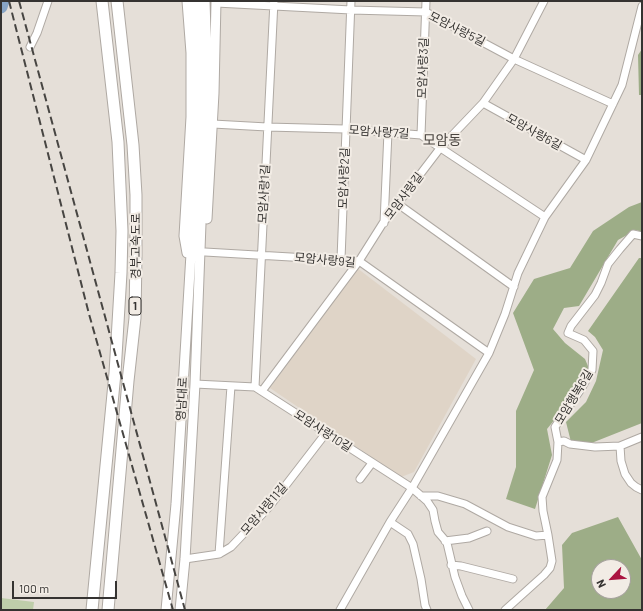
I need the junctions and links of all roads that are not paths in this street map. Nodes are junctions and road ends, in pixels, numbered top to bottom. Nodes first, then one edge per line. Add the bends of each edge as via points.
1 (48, 1) edge
2 (102, 1) edge
3 (117, 1) edge
4 (187, 1) edge
5 (196, 1) edge
6 (205, 1) edge
7 (351, 1) edge
8 (426, 1) edge
9 (544, 1) edge
10 (216, 2) edge
11 (274, 4) edge
12 (642, 6) edge
13 (351, 10) junction
14 (426, 12) junction
15 (30, 47) dead end
16 (514, 59) junction
17 (483, 103) junction
18 (613, 104) junction
19 (213, 124) junction
20 (267, 127) junction
21 (346, 129) junction
22 (388, 132) junction
23 (421, 134) junction
24 (441, 147) junction
25 (586, 160) junction
26 (199, 188) junction
27 (398, 204) junction
28 (545, 217) junction
29 (384, 223) junction
30 (642, 236) edge
31 (205, 252) junction
32 (262, 255) junction
33 (341, 259) junction
34 (359, 261) junction
35 (190, 264) junction
36 (199, 268) junction
37 (514, 288) junction
38 (489, 353) junction
39 (195, 384) junction
40 (231, 386) junction
41 (255, 387) junction
42 (262, 391) junction
43 (326, 433) junction
44 (642, 436) edge
45 (558, 442) junction
46 (620, 446) junction
47 (372, 463) junction
48 (360, 478) dead end
49 (412, 488) junction
50 (642, 490) edge
51 (421, 496) junction
52 (390, 522) junction
53 (487, 531) dead end
54 (548, 535) junction
55 (445, 541) junction
56 (219, 554) junction
57 (185, 559) junction
58 (451, 565) junction
59 (513, 579) dead end
60 (92, 610) edge
61 (108, 610) edge
62 (166, 610) edge
63 (180, 610) edge
64 (340, 610) edge
65 (427, 610) edge
66 (469, 610) edge
67 (505, 610) edge

1 - 15 street
2 - 60 highway, 경부고속도로 / 1 via 118,142 122,231 115,373
3 - 61 highway, 경부고속도로 / 1 via 133,145 136,254 135,318
4 - 35 main road via 191,53 191,117 184,236
5 - 26 main road
6 - 26 main road via 207,63
7 - 13 street, 모암사랑2길
8 - 14 street, 모암사랑3길
9 - 16 street, 모암사랑길
10 - 11 street, 모암사랑5길
10 - 19 main road
11 - 13 street, 모암사랑5길
11 - 20 street, 모암사랑1길
12 - 18 street via 622,85
13 - 14 street, 모암사랑5길
13 - 21 street, 모암사랑2길
14 - 16 street, 모암사랑5길
14 - 23 street, 모암사랑3길
16 - 17 street, 모암사랑길
16 - 18 street, 모암사랑5길
17 - 24 street, 모암사랑길
17 - 25 street, 모암사랑6길
18 - 25 street
19 - 20 street, 모암사랑7길
19 - 31 main road
20 - 21 street, 모암사랑7길
20 - 32 street, 모암사랑1길
21 - 22 street, 모암사랑7길
21 - 33 street, 모암사랑2길
22 - 23 street, 모암사랑7길
22 - 29 street
23 - 24 street, 모암사랑7길
24 - 27 street, 모암사랑길
24 - 28 street, 모암사랑7길
25 - 28 street
26 - 35 main road, 영남대로
26 - 36 main road, 영남대로
27 - 29 street, 모암사랑길
27 - 37 street
28 - 37 street via 518,273
29 - 34 street, 모암사랑길
30 - 45 street, 모암행복6길 via 633,234 608,264 602,283 568,333 584,340 593,351 592,370 555,427
31 - 32 street, 모암사랑9길
31 - 36 main road
32 - 33 street, 모암사랑9길
32 - 41 street, 모암사랑1길
33 - 34 street, 모암사랑9길
34 - 38 street, 모암사랑9길
34 - 42 street, 모암사랑길
35 - 62 main road, 영남대로 via 176,504
36 - 39 main road, 영남대로
37 - 38 street
38 - 49 street
39 - 40 street, 모암사랑10길
39 - 57 main road, 영남대로
40 - 41 street, 모암사랑10길
40 - 56 street
41 - 42 street, 모암사랑10길
42 - 43 street, 모암사랑10길
43 - 47 street, 모암사랑10길
43 - 56 street, 모암사랑11길 via 269,507 230,547
44 - 46 street
45 - 46 street via 595,447
45 - 54 street, 모암행복6길 via 557,460 542,497 542,512
46 - 50 street via 625,474 631,484
47 - 48 street
47 - 49 street, 모암사랑10길
49 - 51 street, 모암사랑10길
49 - 52 street
51 - 54 street via 438,496 465,504 508,527 536,536
51 - 55 street, 모암사랑10길 via 433,510 438,532
52 - 64 street
52 - 65 street via 408,534 413,544
53 - 55 street via 469,538
54 - 67 street, 모암행복6길 via 552,561 550,568
55 - 58 street, 모암사랑10길
56 - 57 street, 모암사랑11길
57 - 63 main road, 영남대로
58 - 59 street
58 - 66 street, 모암사랑10길

